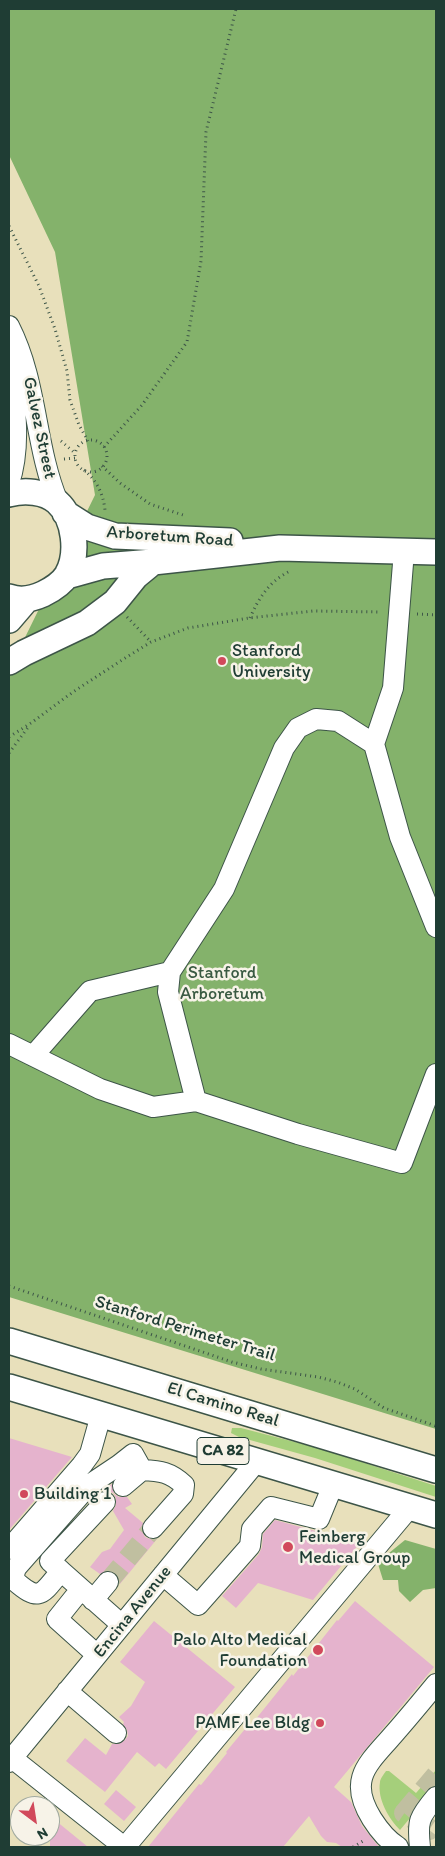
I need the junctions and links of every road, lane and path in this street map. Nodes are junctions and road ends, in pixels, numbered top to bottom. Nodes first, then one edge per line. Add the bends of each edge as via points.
1 (236, 9) edge
2 (9, 226) edge
3 (9, 326) edge
4 (9, 339) edge
5 (11, 406) edge
6 (88, 441) junction
7 (104, 447) junction
8 (102, 466) junction
9 (84, 470) junction
10 (9, 483) edge
11 (9, 494) edge
12 (62, 508) junction
13 (105, 513) dead end
14 (195, 519) dead end
15 (280, 548) junction
16 (404, 551) junction
17 (436, 552) edge
18 (153, 562) junction
19 (66, 576) junction
20 (18, 598) edge
21 (121, 610) dead end
22 (398, 613) junction
23 (436, 615) edge
24 (9, 620) edge
25 (151, 642) junction
26 (9, 662) edge
27 (31, 723) junction
28 (9, 737) edge
29 (374, 744) junction
30 (9, 753) edge
31 (436, 927) edge
32 (170, 972) junction
33 (9, 1044) edge
34 (33, 1056) junction
35 (436, 1074) edge
36 (196, 1100) junction
37 (9, 1286) edge
38 (9, 1341) edge
39 (9, 1387) edge
40 (100, 1415) junction
41 (436, 1426) edge
42 (257, 1462) junction
43 (142, 1470) junction
44 (436, 1470) edge
45 (333, 1485) junction
46 (123, 1486) dead end
47 (105, 1502) dead end
48 (410, 1507) junction
49 (436, 1515) edge
50 (153, 1528) tunnel mouth
51 (9, 1549) edge
52 (61, 1572) junction
53 (163, 1575) junction
54 (108, 1582) tunnel mouth
55 (87, 1594) junction
56 (122, 1625) junction
57 (97, 1655) junction
58 (436, 1684) edge
59 (67, 1691) junction
60 (116, 1733) dead end
61 (10, 1760) edge
62 (436, 1797) edge
63 (124, 1847) edge
64 (398, 1847) edge
65 (420, 1847) edge

1 - 7 path via 206,132 201,261 187,342 142,405
2 - 6 path via 39,286 55,329 67,371 70,400
3 - 12 street, Galvez Street via 28,374 44,460
4 - 5 street, Galvez Street
5 - 10 street, Galvez Street via 17,448
6 - 7 path via 96,440
6 - 9 path via 80,444 76,454 77,463
7 - 8 path via 107,457
8 - 9 path via 94,471
8 - 14 path via 150,504
9 - 13 path via 94,479 104,497
11 - 12 main road, Arboretum Road via 37,493
12 - 15 main road, Arboretum Road via 87,527 115,536 253,542
12 - 19 main road via 74,545
15 - 16 main road, Arboretum Road
15 - 18 main road, Arboretum Road
16 - 17 main road, Arboretum Road
16 - 22 street
18 - 19 main road, Arboretum Road via 103,566
18 - 26 main road via 114,602 87,623
19 - 20 main road via 50,590
20 - 24 main road
21 - 25 path
22 - 23 path
22 - 25 path via 313,611 250,618 188,628
22 - 29 street via 393,688
25 - 27 path
27 - 28 path
27 - 30 path
29 - 31 street via 400,837
29 - 32 street via 338,721 316,719 298,728 284,748 224,889
32 - 34 street via 90,991
32 - 36 street via 168,992
33 - 34 street
34 - 36 street via 100,1089 153,1107
35 - 36 street via 402,1164
37 - 41 path, Stanford Perimeter Trail via 232,1362 337,1382 384,1408
38 - 44 main road, El Camino Real / CA 82
39 - 40 main road, CA 82
40 - 42 main road, CA 82
40 - 51 street via 90,1454
42 - 45 main road, CA 82
42 - 53 street, Encina Avenue
43 - 46 street
43 - 50 street via 173,1475 184,1484 183,1494
43 - 52 street via 133,1454 89,1485 14,1574 15,1581 29,1593 38,1594
45 - 48 main road, CA 82
45 - 53 street via 319,1519 271,1508 252,1529 250,1546 198,1605
47 - 52 street via 50,1562
48 - 49 main road, CA 82
48 - 63 street
52 - 55 street
53 - 56 street, Encina Avenue
54 - 55 street
55 - 56 street
55 - 57 street via 57,1619
56 - 57 street, Encina Avenue
57 - 59 street, Encina Avenue
58 - 64 street via 370,1762 362,1779 360,1794 363,1804 378,1827
59 - 60 street
59 - 61 street, Encina Avenue
61 - 63 street
62 - 65 street via 419,1822

